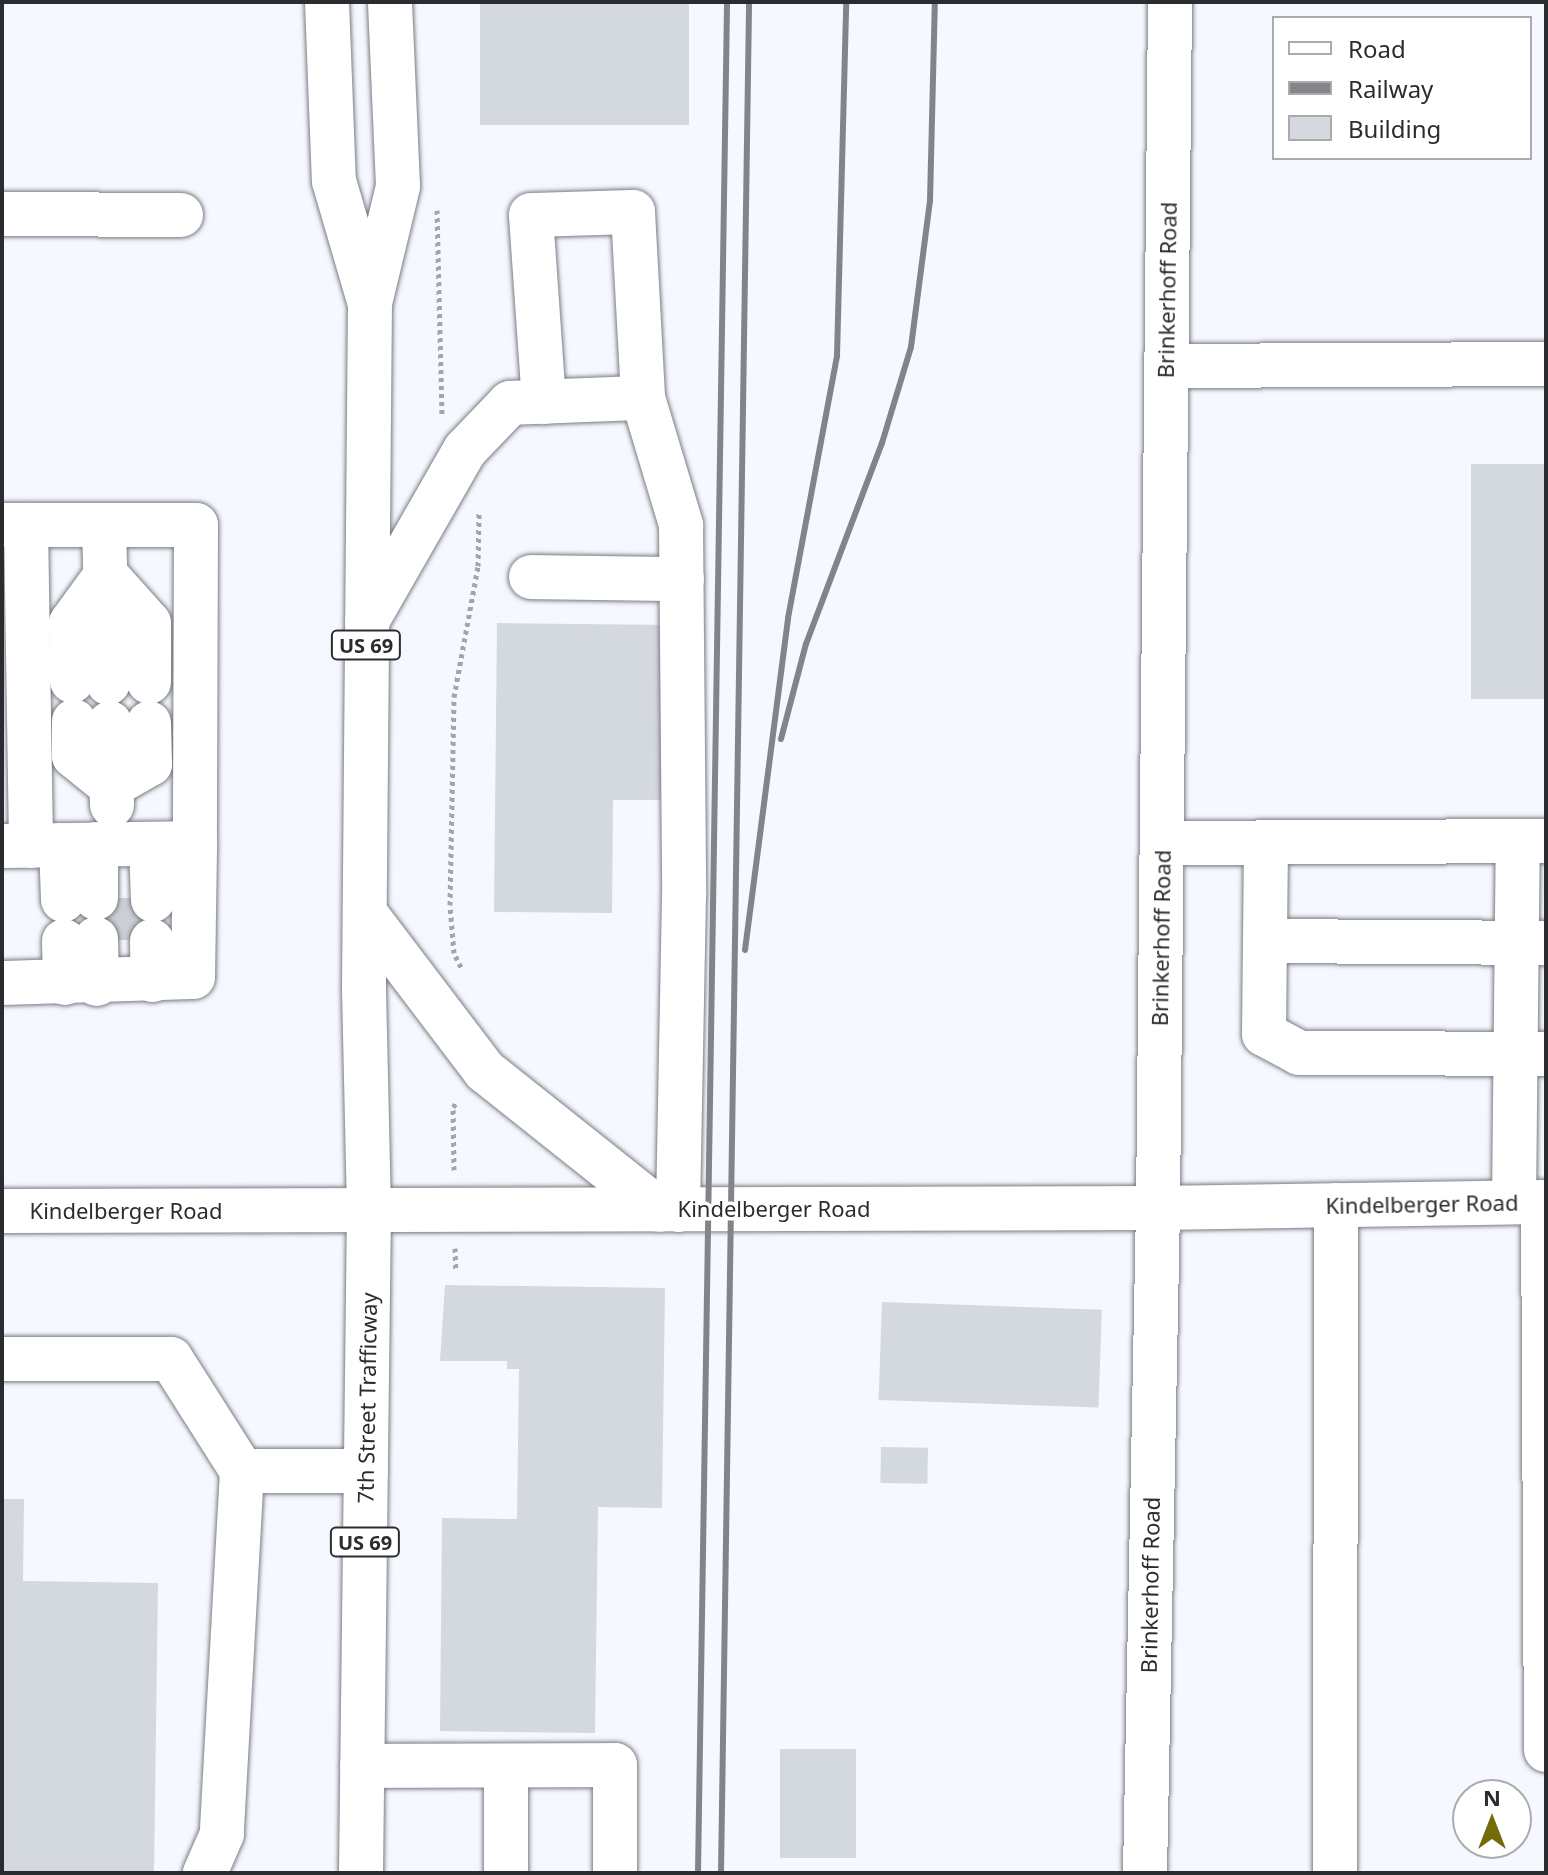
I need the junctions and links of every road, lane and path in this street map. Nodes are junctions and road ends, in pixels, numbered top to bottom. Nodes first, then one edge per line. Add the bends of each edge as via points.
1 (327, 2) edge
2 (390, 2) edge
3 (1170, 2) edge
4 (437, 203) dead end
5 (2, 214) edge
6 (181, 215) dead end
7 (370, 303) junction
8 (1546, 364) edge
9 (1166, 366) junction
10 (643, 398) junction
11 (527, 403) junction
12 (465, 450) junction
13 (14, 525) edge
14 (104, 525) junction
15 (106, 575) junction
16 (531, 577) dead end
17 (682, 579) junction
18 (366, 623) junction
19 (110, 702) junction
20 (1532, 841) edge
21 (195, 843) junction
22 (1162, 843) junction
23 (1266, 843) junction
24 (83, 845) edge
25 (365, 913) junction
26 (110, 941) junction
27 (1265, 941) junction
28 (1532, 943) edge
29 (465, 976) dead end
30 (2, 983) edge
31 (1531, 1054) edge
32 (485, 1071) junction
33 (1535, 1202) edge
34 (1336, 1205) junction
35 (1158, 1208) junction
36 (369, 1210) junction
37 (455, 1210) junction
38 (669, 1210) junction
39 (2, 1211) edge
40 (456, 1271) dead end
41 (2, 1359) edge
42 (242, 1471) junction
43 (366, 1471) junction
44 (1546, 1750) edge
45 (362, 1766) junction
46 (506, 1768) junction
47 (205, 1873) edge
48 (361, 1873) edge
49 (506, 1873) edge
50 (615, 1873) edge
51 (1145, 1873) edge
52 (1335, 1873) edge

1 - 7 street, US 69 via 334,181
2 - 7 street, US 69 via 398,186
3 - 9 street, Brinkerhoff Road
4 - 12 path via 442,416
5 - 6 street
7 - 18 street, US 69
8 - 9 street
9 - 22 street, Brinkerhoff Road
10 - 11 street
10 - 11 street via 633,212 531,215
10 - 17 street via 681,525
11 - 12 street
12 - 18 street
12 - 29 path via 480,496 478,566 454,697 450,905 454,953
13 - 14 street
13 - 24 street
14 - 15 street
14 - 21 street via 196,525
15 - 19 street via 71,623
15 - 19 street via 149,623
16 - 17 street
17 - 38 street via 684,896
18 - 25 street, US 69
19 - 24 street via 111,786
20 - 23 street
20 - 28 street
21 - 24 street
21 - 26 street via 193,977
22 - 23 street
22 - 35 street, Brinkerhoff Road
23 - 27 street
24 - 26 street
24 - 26 street
25 - 32 street
25 - 36 street, US 69
26 - 30 street
27 - 28 street
27 - 31 street via 1264,1034 1299,1053
28 - 31 street
31 - 33 street
32 - 37 path via 453,1107
32 - 38 street
33 - 34 street, Kindelberger Road
33 - 44 street
34 - 35 street, Kindelberger Road
34 - 52 street
35 - 38 street, Kindelberger Road
35 - 51 street, Brinkerhoff Road
36 - 37 street, Kindelberger Road
36 - 39 street, Kindelberger Road
36 - 43 street, 7th Street Trafficway / US 69
37 - 38 street, Kindelberger Road
37 - 40 path
41 - 42 street via 171,1359
42 - 43 street
42 - 47 street via 222,1834
43 - 45 street, 7th Street Trafficway / US 69
45 - 46 street
45 - 48 street, 7th Street Trafficway / US 69
46 - 49 street
46 - 50 street via 615,1765

